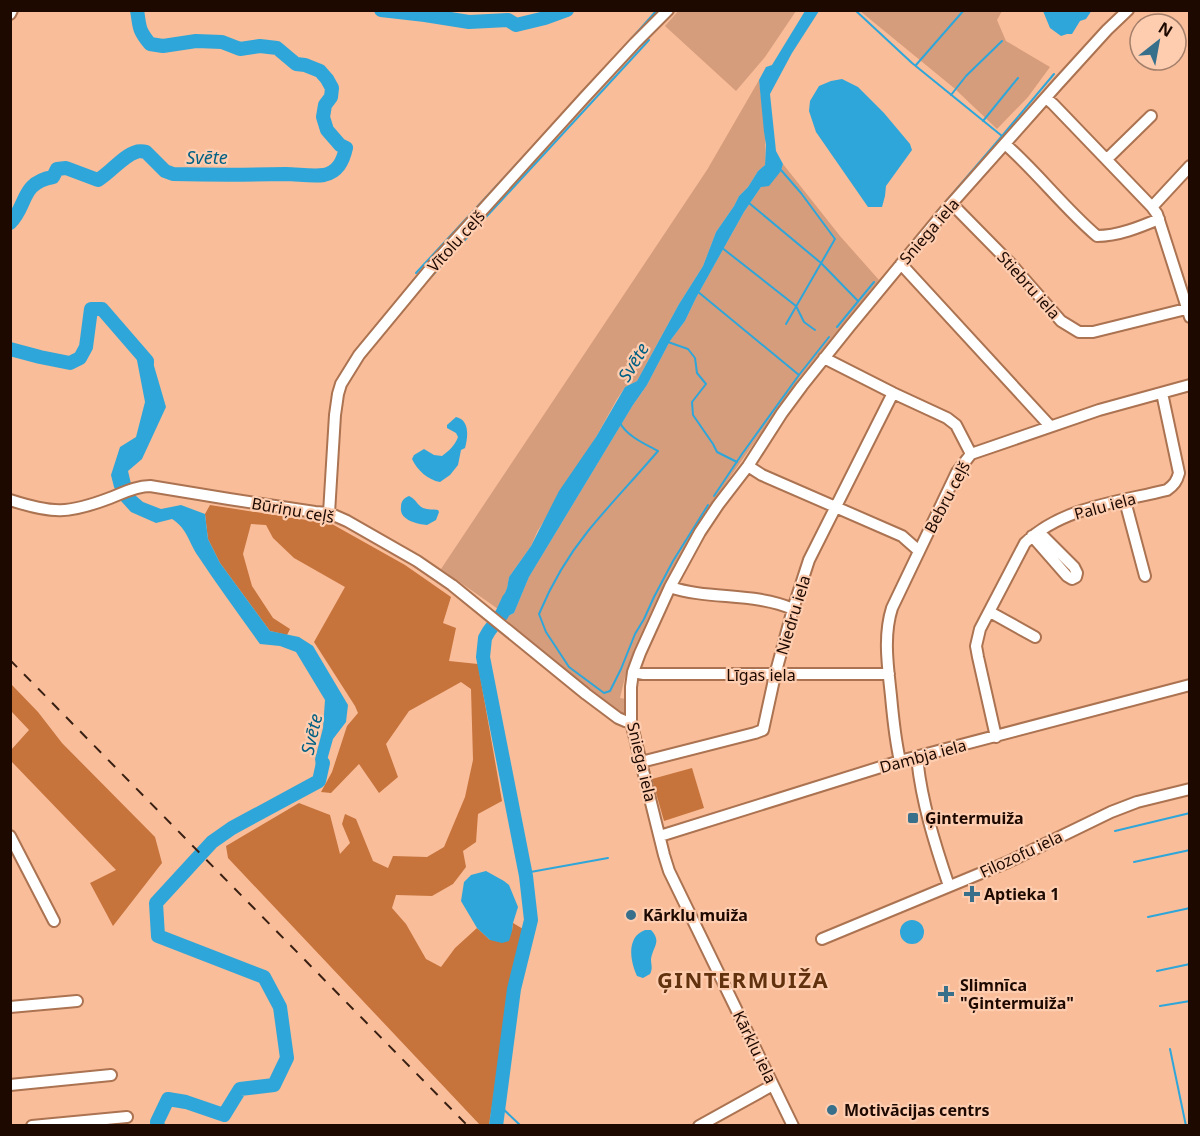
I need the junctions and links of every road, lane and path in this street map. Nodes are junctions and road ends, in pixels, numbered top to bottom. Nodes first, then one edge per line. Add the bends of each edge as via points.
1 (668, 10) edge
2 (1128, 10) edge
3 (1046, 98) junction
4 (1150, 116) dead end
5 (1005, 144) junction
6 (1107, 159) junction
7 (1190, 166) edge
8 (952, 204) junction
9 (1152, 207) junction
10 (1159, 219) junction
11 (901, 264) junction
12 (1189, 311) edge
13 (825, 358) junction
14 (1190, 385) edge
15 (893, 393) junction
16 (1162, 393) junction
17 (1050, 426) junction
18 (971, 454) junction
19 (748, 466) junction
20 (10, 500) edge
21 (1125, 501) junction
22 (835, 508) junction
23 (329, 513) junction
24 (919, 551) junction
25 (1145, 576) dead end
26 (670, 587) junction
27 (793, 609) junction
28 (990, 612) junction
29 (1035, 637) dead end
30 (633, 672) junction
31 (889, 674) junction
32 (775, 675) junction
33 (1190, 685) edge
34 (631, 722) junction
35 (996, 737) junction
36 (917, 757) junction
37 (900, 761) junction
38 (641, 762) junction
39 (1190, 789) edge
40 (10, 836) edge
41 (660, 836) junction
42 (949, 886) junction
43 (54, 921) dead end
44 (822, 939) dead end
45 (77, 1001) dead end
46 (10, 1006) edge
47 (111, 1075) dead end
48 (10, 1085) edge
49 (773, 1085) junction
50 (127, 1117) dead end
51 (32, 1125) edge
52 (703, 1125) edge
53 (793, 1125) edge

1 - 23 street, Vītolu ceļš via 440,257 359,355 338,393
2 - 3 street, Sniega iela
3 - 5 street, Sniega iela
3 - 6 street
4 - 6 street
5 - 8 street, Sniega iela
5 - 10 street via 1097,236
6 - 9 street
7 - 9 street
8 - 11 street, Sniega iela
8 - 12 street, Stiebru iela via 1061,321 1078,332
9 - 10 street
10 - 12 street
11 - 13 street, Sniega iela
11 - 17 street
13 - 15 street
13 - 19 street, Sniega iela via 782,413
14 - 16 street, Bebru ceļš
15 - 18 street via 956,425
15 - 22 street, Niedru iela
16 - 17 street, Bebru ceļš
16 - 21 street, Palu iela via 1179,472 1177,479 1167,490
17 - 18 street, Bebru ceļš
18 - 24 street, Bebru ceļš via 957,472
19 - 22 street
19 - 26 street, Sniega iela via 700,532
20 - 23 street, Būriņu ceļš via 64,511 150,486
21 - 25 street
21 - 28 street, Palu iela via 1060,518 1025,543
22 - 24 street via 902,536
22 - 27 street, Niedru iela via 809,560
23 - 34 street, Būriņu ceļš via 417,561 452,585 556,671 618,718
24 - 31 street, Bebru ceļš via 890,616
26 - 27 street via 761,600
26 - 30 street, Sniega iela
27 - 32 street, Niedru iela
28 - 29 street
28 - 35 street, Palu iela via 976,646
30 - 32 street, Līgas iela
30 - 34 street, Sniega iela
31 - 32 street, Līgas iela
31 - 37 street, Bebru ceļš
32 - 38 street, Niedru iela via 763,729
33 - 35 street, Dambja iela
34 - 38 street, Sniega iela
35 - 36 street, Dambja iela
36 - 37 street, Dambja iela
36 - 42 street
37 - 41 street, Dambja iela
38 - 41 street, Sniega iela
39 - 42 street, Filozofu iela via 1111,812
40 - 43 street
41 - 49 street, Kārklu iela via 669,871
42 - 44 street, Filozofu iela
45 - 46 street
47 - 48 street
49 - 52 street
49 - 53 street, Kārklu iela
50 - 51 street

